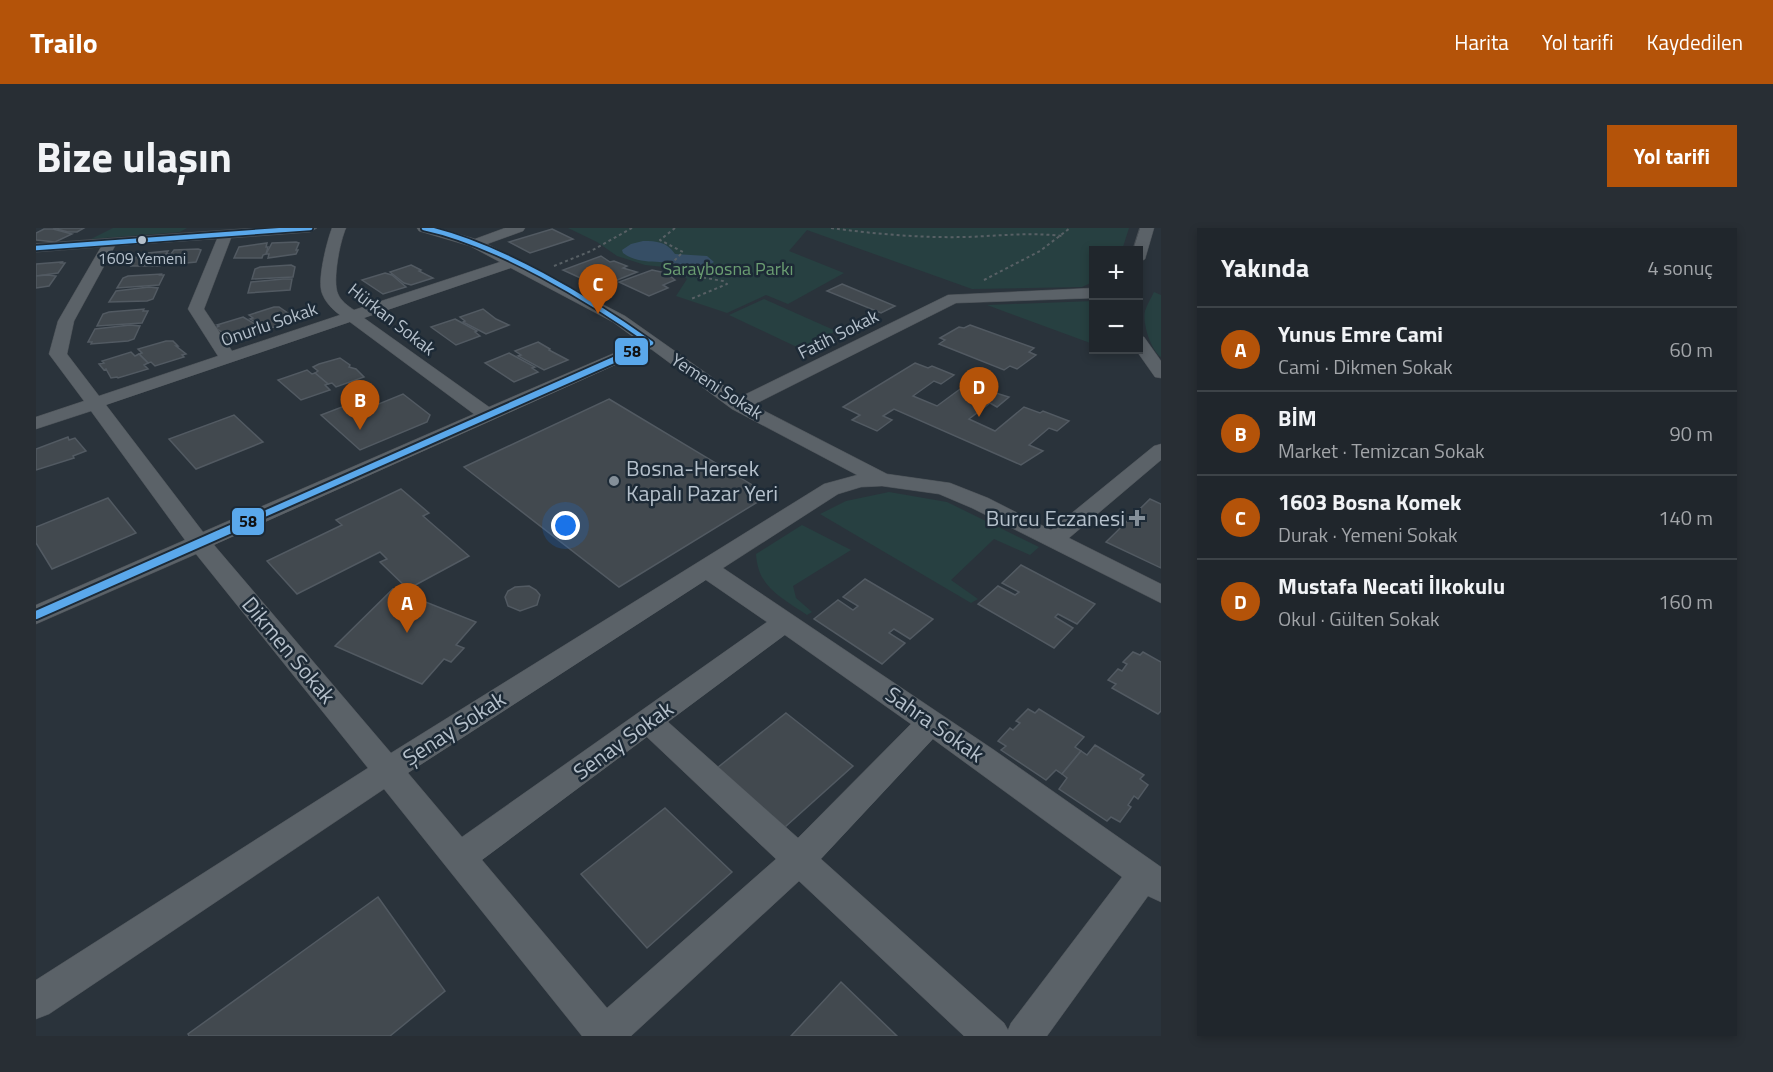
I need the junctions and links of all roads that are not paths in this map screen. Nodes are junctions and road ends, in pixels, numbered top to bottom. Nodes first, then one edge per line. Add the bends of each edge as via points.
1 (202, 228) edge
2 (310, 228) edge
3 (339, 228) edge
4 (424, 228) edge
5 (518, 228) edge
6 (1147, 233) edge
7 (226, 234) junction
8 (107, 235) edge
9 (188, 236) junction
10 (1161, 241) edge
11 (476, 243) junction
12 (36, 248) edge
13 (514, 262) junction
14 (1089, 293) edge
15 (352, 317) junction
16 (651, 343) junction
17 (1143, 348) edge
18 (228, 358) junction
19 (1161, 373) edge
20 (94, 403) junction
21 (739, 405) junction
22 (486, 414) junction
23 (36, 423) edge
24 (1161, 450) edge
25 (882, 480) junction
26 (1054, 539) junction
27 (200, 542) junction
28 (706, 568) junction
29 (1161, 594) edge
30 (36, 615) edge
31 (786, 621) junction
32 (648, 722) junction
33 (931, 722) junction
34 (388, 770) junction
35 (459, 858) junction
36 (799, 860) junction
37 (1153, 880) edge
38 (36, 1001) edge
39 (606, 1035) edge
40 (991, 1036) edge
41 (1024, 1036) edge

1 - 9 street
2 - 7 street
3 - 15 street, Hürkan Sokak via 332,245 329,292
4 - 11 street, Yemeni Sokak
5 - 11 street
6 - 10 street
7 - 9 street
7 - 18 street via 196,309
8 - 9 street
8 - 12 street
8 - 20 street, Dikmen Sokak via 66,321 58,354
11 - 13 street, Yemeni Sokak
13 - 15 street, Onurlu Sokak
13 - 16 street, Yemeni Sokak via 619,319
14 - 21 street, Fatih Sokak via 953,298
15 - 18 street, Onurlu Sokak
15 - 22 street, Hürkan Sokak
16 - 21 street, Yemeni Sokak
16 - 22 street
17 - 19 street
18 - 20 street, Onurlu Sokak
20 - 23 street, Onurlu Sokak
20 - 27 street, Dikmen Sokak
21 - 25 street, Yemeni Sokak
22 - 27 street
24 - 26 street
25 - 26 street via 943,488
25 - 28 street, Şenay Sokak via 831,489
26 - 29 street
27 - 30 street
27 - 34 street, Dikmen Sokak
28 - 31 street, Sahra Sokak
28 - 34 street, Şenay Sokak
31 - 32 street, Senay Sokak
31 - 33 street, Sahra Sokak
32 - 35 street, Senay Sokak
32 - 36 street
33 - 36 street
33 - 37 street, Sahra Sokak
34 - 35 street, Dikmen Sokak
34 - 38 street, Şenay Sokak
35 - 39 street, Dikmen Sokak
36 - 39 street
36 - 40 street
37 - 41 street

